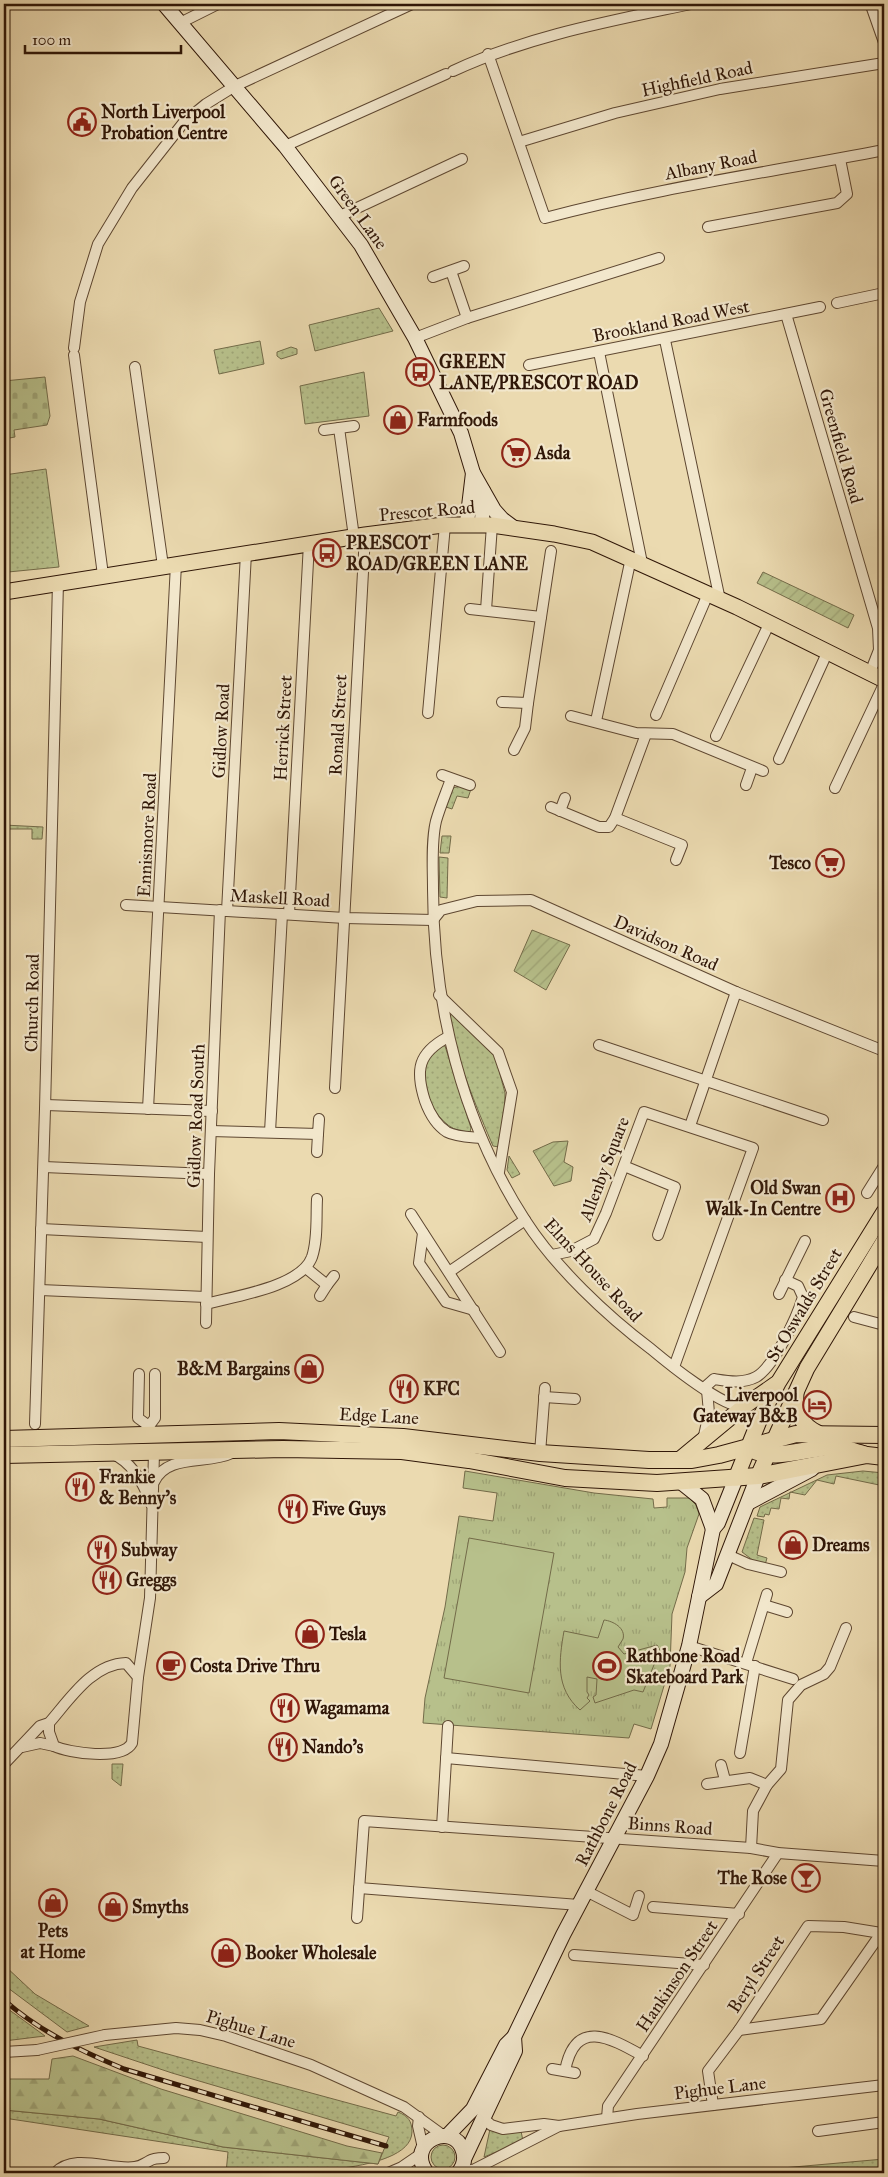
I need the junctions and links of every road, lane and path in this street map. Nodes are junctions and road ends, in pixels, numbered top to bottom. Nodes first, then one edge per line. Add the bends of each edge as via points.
1 (164, 4) edge
2 (218, 4) edge
3 (412, 4) edge
4 (691, 4) edge
5 (871, 4) edge
6 (880, 19) edge
7 (180, 23) junction
8 (884, 41) edge
9 (488, 54) junction
10 (884, 63) edge
11 (235, 86) junction
12 (519, 142) junction
13 (285, 146) junction
14 (884, 150) edge
15 (840, 159) junction
16 (462, 160) dead end
17 (340, 216) junction
18 (708, 227) dead end
19 (659, 258) dead end
20 (464, 266) dead end
21 (451, 271) junction
22 (433, 277) dead end
23 (884, 293) edge
24 (838, 303) dead end
25 (820, 307) dead end
26 (786, 314) junction
27 (467, 318) junction
28 (415, 338) junction
29 (665, 340) junction
30 (599, 352) junction
31 (529, 366) dead end
32 (135, 367) dead end
33 (354, 426) dead end
34 (339, 428) junction
35 (324, 430) dead end
36 (473, 473) junction
37 (483, 490) junction
38 (480, 524) junction
39 (445, 525) junction
40 (514, 528) junction
41 (360, 536) junction
42 (309, 543) junction
43 (551, 551) dead end
44 (246, 553) junction
45 (637, 560) junction
46 (170, 564) junction
47 (103, 575) junction
48 (58, 582) junction
49 (4, 592) edge
50 (714, 597) junction
51 (470, 609) dead end
52 (486, 610) junction
53 (541, 618) junction
54 (769, 624) junction
55 (827, 653) junction
56 (870, 673) junction
57 (884, 680) edge
58 (884, 684) edge
59 (502, 702) dead end
60 (528, 703) junction
61 (428, 713) dead end
62 (656, 715) dead end
63 (571, 716) dead end
64 (596, 721) junction
65 (646, 734) junction
66 (716, 736) dead end
67 (514, 750) dead end
68 (779, 759) dead end
69 (752, 768) junction
70 (763, 771) dead end
71 (470, 785) dead end
72 (746, 786) dead end
73 (835, 788) dead end
74 (565, 798) dead end
75 (616, 818) junction
76 (676, 860) dead end
77 (126, 906) dead end
78 (159, 907) junction
79 (224, 911) junction
80 (286, 914) junction
81 (345, 918) junction
82 (433, 920) junction
83 (736, 992) junction
84 (439, 995) junction
85 (448, 1037) junction
86 (599, 1044) dead end
87 (884, 1051) edge
88 (706, 1081) junction
89 (335, 1088) dead end
90 (46, 1105) junction
91 (148, 1109) junction
92 (212, 1112) junction
93 (319, 1119) dead end
94 (823, 1120) dead end
95 (690, 1126) junction
96 (211, 1131) junction
97 (270, 1132) junction
98 (318, 1134) junction
99 (481, 1138) junction
100 (317, 1152) dead end
101 (624, 1166) junction
102 (884, 1166) edge
103 (44, 1167) junction
104 (499, 1172) junction
105 (209, 1174) junction
106 (867, 1193) dead end
107 (317, 1199) dead end
108 (884, 1212) edge
109 (411, 1214) dead end
110 (525, 1220) junction
111 (41, 1229) junction
112 (423, 1233) junction
113 (658, 1235) dead end
114 (208, 1237) junction
115 (805, 1241) dead end
116 (884, 1241) edge
117 (552, 1255) junction
118 (306, 1268) junction
119 (449, 1272) junction
120 (334, 1276) dead end
121 (785, 1280) junction
122 (326, 1285) junction
123 (40, 1290) junction
124 (779, 1294) dead end
125 (320, 1296) dead end
126 (206, 1301) junction
127 (474, 1310) junction
128 (854, 1317) dead end
129 (206, 1323) dead end
130 (884, 1325) edge
131 (812, 1326) junction
132 (827, 1335) junction
133 (500, 1352) dead end
134 (674, 1367) junction
135 (140, 1374) dead end
136 (154, 1374) dead end
137 (778, 1383) junction
138 (706, 1389) junction
139 (796, 1392) junction
140 (575, 1398) dead end
141 (743, 1407) junction
142 (35, 1424) dead end
143 (150, 1430) junction
144 (818, 1433) junction
145 (355, 1435) junction
146 (884, 1435) edge
147 (4, 1439) edge
148 (702, 1441) junction
149 (770, 1446) junction
150 (749, 1448) junction
151 (238, 1450) junction
152 (402, 1451) junction
153 (540, 1452) junction
154 (154, 1453) junction
155 (113, 1454) junction
156 (4, 1455) edge
157 (867, 1455) junction
158 (884, 1457) edge
159 (679, 1460) junction
160 (824, 1463) junction
161 (758, 1476) junction
162 (736, 1478) junction
163 (682, 1483) junction
164 (154, 1484) junction
165 (748, 1503) junction
166 (153, 1510) junction
167 (713, 1529) junction
168 (728, 1555) junction
169 (781, 1572) dead end
170 (767, 1594) dead end
171 (699, 1597) junction
172 (764, 1606) junction
173 (787, 1612) dead end
174 (846, 1628) dead end
175 (689, 1646) junction
176 (751, 1664) junction
177 (138, 1678) junction
178 (793, 1679) dead end
179 (49, 1723) junction
180 (448, 1726) dead end
181 (54, 1746) junction
182 (22, 1748) junction
183 (740, 1754) dead end
184 (446, 1758) junction
185 (4, 1764) edge
186 (721, 1765) dead end
187 (647, 1776) junction
188 (725, 1780) junction
189 (707, 1784) dead end
190 (767, 1785) junction
191 (442, 1827) junction
192 (615, 1838) junction
193 (751, 1848) junction
194 (778, 1853) junction
195 (884, 1861) edge
196 (359, 1888) junction
197 (586, 1891) junction
198 (639, 1896) dead end
199 (579, 1905) junction
200 (653, 1906) dead end
201 (739, 1914) junction
202 (358, 1918) dead end
203 (882, 1931) edge
204 (574, 1954) dead end
205 (704, 1965) junction
206 (739, 2030) junction
207 (514, 2037) junction
208 (4, 2052) edge
209 (643, 2056) junction
210 (552, 2069) dead end
211 (884, 2085) edge
212 (713, 2105) junction
213 (419, 2117) junction
214 (482, 2117) junction
215 (607, 2118) junction
216 (884, 2122) edge
217 (559, 2126) junction
218 (818, 2131) dead end
219 (445, 2136) junction
220 (422, 2151) junction
221 (465, 2157) junction
222 (164, 2158) dead end
223 (55, 2173) edge
224 (388, 2173) edge
225 (427, 2173) edge
226 (458, 2173) edge

1 - 7 main road, Green Lane
2 - 7 street
3 - 11 street
4 - 9 street via 573,30
5 - 6 street
6 - 8 street
7 - 11 main road, Green Lane
9 - 12 street
9 - 13 street
10 - 12 street, Highfield Road via 720,89 615,113
11 - 13 main road, Green Lane
11 - 47 street via 184,122 132,188 98,244 85,281 74,352
12 - 15 street, Albany Road via 545,218 730,177
13 - 17 main road, Green Lane
14 - 15 street, Albany Road
15 - 18 street via 848,194 838,203
16 - 17 street
17 - 28 main road, Green Lane via 361,245
19 - 27 street
20 - 21 street
21 - 22 street
21 - 27 street
23 - 24 street
25 - 26 street, Brookland Road West
26 - 29 street, Brookland Road West
26 - 56 street, Greenfield Road via 878,628 879,650
27 - 28 street
28 - 36 main road, Green Lane via 461,433
29 - 30 street, Brookland Road West
29 - 50 street
30 - 31 street, Brookland Road West
30 - 45 street
32 - 46 street, Ennismore Road
33 - 34 street
34 - 35 street
34 - 41 street, Ronald Street
36 - 37 main road, Green Lane
36 - 38 main road, Green Lane
37 - 38 main road
37 - 40 main road, Green Lane via 498,515
38 - 39 main road, Prescot Road
38 - 40 main road, Prescot Road
38 - 52 street
39 - 41 main road, Prescot Road
39 - 61 street
40 - 45 main road, Prescot Road via 592,542
41 - 42 main road, Prescot Road
41 - 81 street, Ronald Street
42 - 44 main road, Prescot Road
42 - 80 street, Herrick Street
43 - 53 street
44 - 46 main road, Prescot Road
44 - 79 street, Gidlow Road
45 - 50 main road, Prescot Road
45 - 64 street
46 - 47 main road, Prescot Road
46 - 78 street, Ennismore Road
47 - 48 main road, Prescot Road
48 - 49 main road, Prescot Road
48 - 90 street, Church Road
50 - 54 main road, Prescot Road
50 - 62 street
51 - 52 street
52 - 53 street
53 - 60 street
54 - 55 main road, Prescot Road
54 - 66 street
55 - 56 main road, Prescot Road
55 - 68 street
56 - 57 main road, Prescot Road
58 - 73 street
59 - 60 street
60 - 67 street via 524,728
63 - 64 street
64 - 65 street
65 - 69 street via 673,734
65 - 75 street
69 - 70 street
69 - 72 street
71 - 82 street, Elms House Road via 447,777 436,823
74 - 75 street via 555,809 599,827 609,827
75 - 76 street via 682,845
77 - 78 street, Maskell Road
78 - 79 street, Maskell Road
78 - 91 street, Ennismore Road
79 - 80 street, Maskell Road
79 - 92 street, Gidlow Road South
80 - 81 street, Maskell Road
80 - 97 street, Herrick Street
81 - 82 street, Maskell Road
81 - 89 street, Ronald Street
82 - 83 street, Davidson Road via 441,910 478,901 531,900
82 - 84 street, Elms House Road
83 - 87 street, Davidson Road
83 - 88 street
84 - 85 street, Elms House Road
84 - 104 street via 498,1052 504,1068 512,1092
85 - 99 street, Elms House Road
85 - 99 street via 434,1044 423,1058 418,1080 430,1114 447,1132
86 - 88 street
88 - 94 street
88 - 95 street
90 - 91 street
90 - 103 street, Church Road
91 - 92 street
92 - 96 street, Gidlow Road South
93 - 98 street
95 - 101 street, Allenby Square via 644,1112
95 - 134 street, Allenby Square via 753,1148
96 - 97 street
96 - 105 street, Gidlow Road South
97 - 98 street
98 - 100 street
99 - 104 street, Elms House Road
101 - 113 street via 675,1187
101 - 117 street, Allenby Square via 594,1239 571,1251
102 - 106 street
103 - 105 street
103 - 111 street, Church Road
104 - 110 street, Elms House Road
105 - 114 street, Gidlow Road South
107 - 118 street via 315,1242
108 - 131 main road, St Oswalds Street
109 - 112 street
110 - 117 street, Elms House Road
110 - 119 street
111 - 114 street
111 - 123 street, Church Road
112 - 119 street
112 - 127 street via 419,1262 446,1302
114 - 126 street, Gidlow Road South
115 - 121 street
116 - 132 main road, St Oswalds Street
117 - 134 street, Elms House Road via 617,1323
118 - 122 street
118 - 126 street via 290,1281
119 - 127 street
120 - 122 street
121 - 124 street
121 - 138 street via 798,1286 803,1297 768,1369 755,1378 736,1382 714,1379
122 - 125 street
123 - 126 street
123 - 142 street, Church Road
126 - 129 street, Gidlow Road South
127 - 133 street
128 - 130 street
131 - 132 main road
131 - 137 main road, St Oswalds Street
132 - 139 main road, St Oswalds Street
134 - 138 street, Elms House Road
135 - 143 street via 138,1418
136 - 143 street via 155,1418
137 - 141 main road
137 - 150 main road, St Oswalds Street
138 - 141 street, Elms House Road via 731,1405
138 - 148 street via 710,1413
139 - 144 main road via 799,1416 808,1428
139 - 149 main road, St Oswalds Street
140 - 153 street via 544,1392
141 - 148 main road
143 - 145 highway, Edge Lane
143 - 147 highway, Edge Lane
143 - 154 highway
144 - 146 highway
144 - 149 highway
145 - 152 highway via 402,1442
145 - 153 highway, Edge Lane via 430,1439
148 - 159 main road
149 - 150 highway, Edge Lane
149 - 157 highway via 837,1447
149 - 161 main road, St Oswalds Street
150 - 159 highway, Edge Lane
150 - 162 main road, St Oswalds Street
151 - 152 highway, Edge Lane
151 - 154 highway, Edge Lane
151 - 164 street via 220,1459 180,1462 157,1476
152 - 163 highway, Edge Lane via 565,1478
153 - 159 highway, Edge Lane
154 - 155 highway, Edge Lane
154 - 164 street
155 - 156 highway, Edge Lane
155 - 166 street via 124,1459 136,1472
157 - 158 highway
157 - 160 highway, Edge Lane
160 - 161 highway, Edge Lane
160 - 165 main road
161 - 162 highway, Edge Lane
161 - 165 main road
162 - 163 highway, Edge Lane
162 - 167 main road, Rathbone Road
163 - 167 main road via 702,1499
164 - 166 street
165 - 168 main road
166 - 177 street via 150,1598
167 - 171 main road, Rathbone Road
168 - 169 street
168 - 171 main road via 716,1584
170 - 172 street
171 - 175 main road, Rathbone Road
172 - 173 street
172 - 176 street
174 - 190 street via 830,1667 824,1674 801,1685 788,1700 781,1769
175 - 176 street
175 - 187 main road, Rathbone Road via 668,1725
176 - 178 street
176 - 183 street
177 - 179 street via 126,1663 112,1663 95,1672
177 - 181 street via 134,1733 126,1750 111,1754 73,1752
179 - 181 street via 48,1732
179 - 182 street via 40,1726
180 - 184 street
181 - 182 street via 40,1743
182 - 185 street
184 - 187 street
184 - 191 street
186 - 188 street
187 - 192 main road, Rathbone Road
188 - 189 street
188 - 190 street via 750,1778
190 - 193 street via 754,1811
191 - 192 street, Binns Road
191 - 196 street, Binns Road via 364,1821
192 - 193 street, Binns Road
192 - 197 main road, Rathbone Road
193 - 194 street, Binns Road
194 - 195 street, Binns Road
194 - 201 street, Hankinson Street
196 - 199 street
196 - 202 street
197 - 198 street via 633,1915
197 - 199 main road, Rathbone Road
199 - 207 main road, Rathbone Road
200 - 201 street
201 - 205 street, Hankinson Street
203 - 206 street via 821,2019
203 - 206 street, Beryl Street via 808,1926
204 - 205 street
205 - 209 street, Hankinson Street
206 - 212 street, Beryl Street via 708,2071
207 - 214 main road, Rathbone Road via 515,2051
207 - 219 main road, Rathbone Road via 506,2045 473,2109
208 - 213 street, Pighue Lane, bridge via 37,2050 105,2035 176,2028 226,2036 311,2065 404,2107
209 - 210 street via 606,2037 591,2037 569,2051 570,2072
209 - 215 street, Hankinson Street via 608,2106
211 - 212 street, Pighue Lane
212 - 215 street, Pighue Lane
213 - 219 street, Pighue Lane
213 - 220 street
214 - 217 street, Pighue Lane via 500,2129 544,2124
214 - 221 main road, Rathbone Road
215 - 217 street, Pighue Lane
216 - 218 street
217 - 226 street, Pighue Lane via 475,2169
219 - 220 main road, Rathbone Road via 432,2139
219 - 221 main road via 459,2143
220 - 224 street via 402,2167
220 - 225 main road via 421,2161
221 - 226 main road, Rathbone Road
222 - 223 street via 133,2168 74,2162

